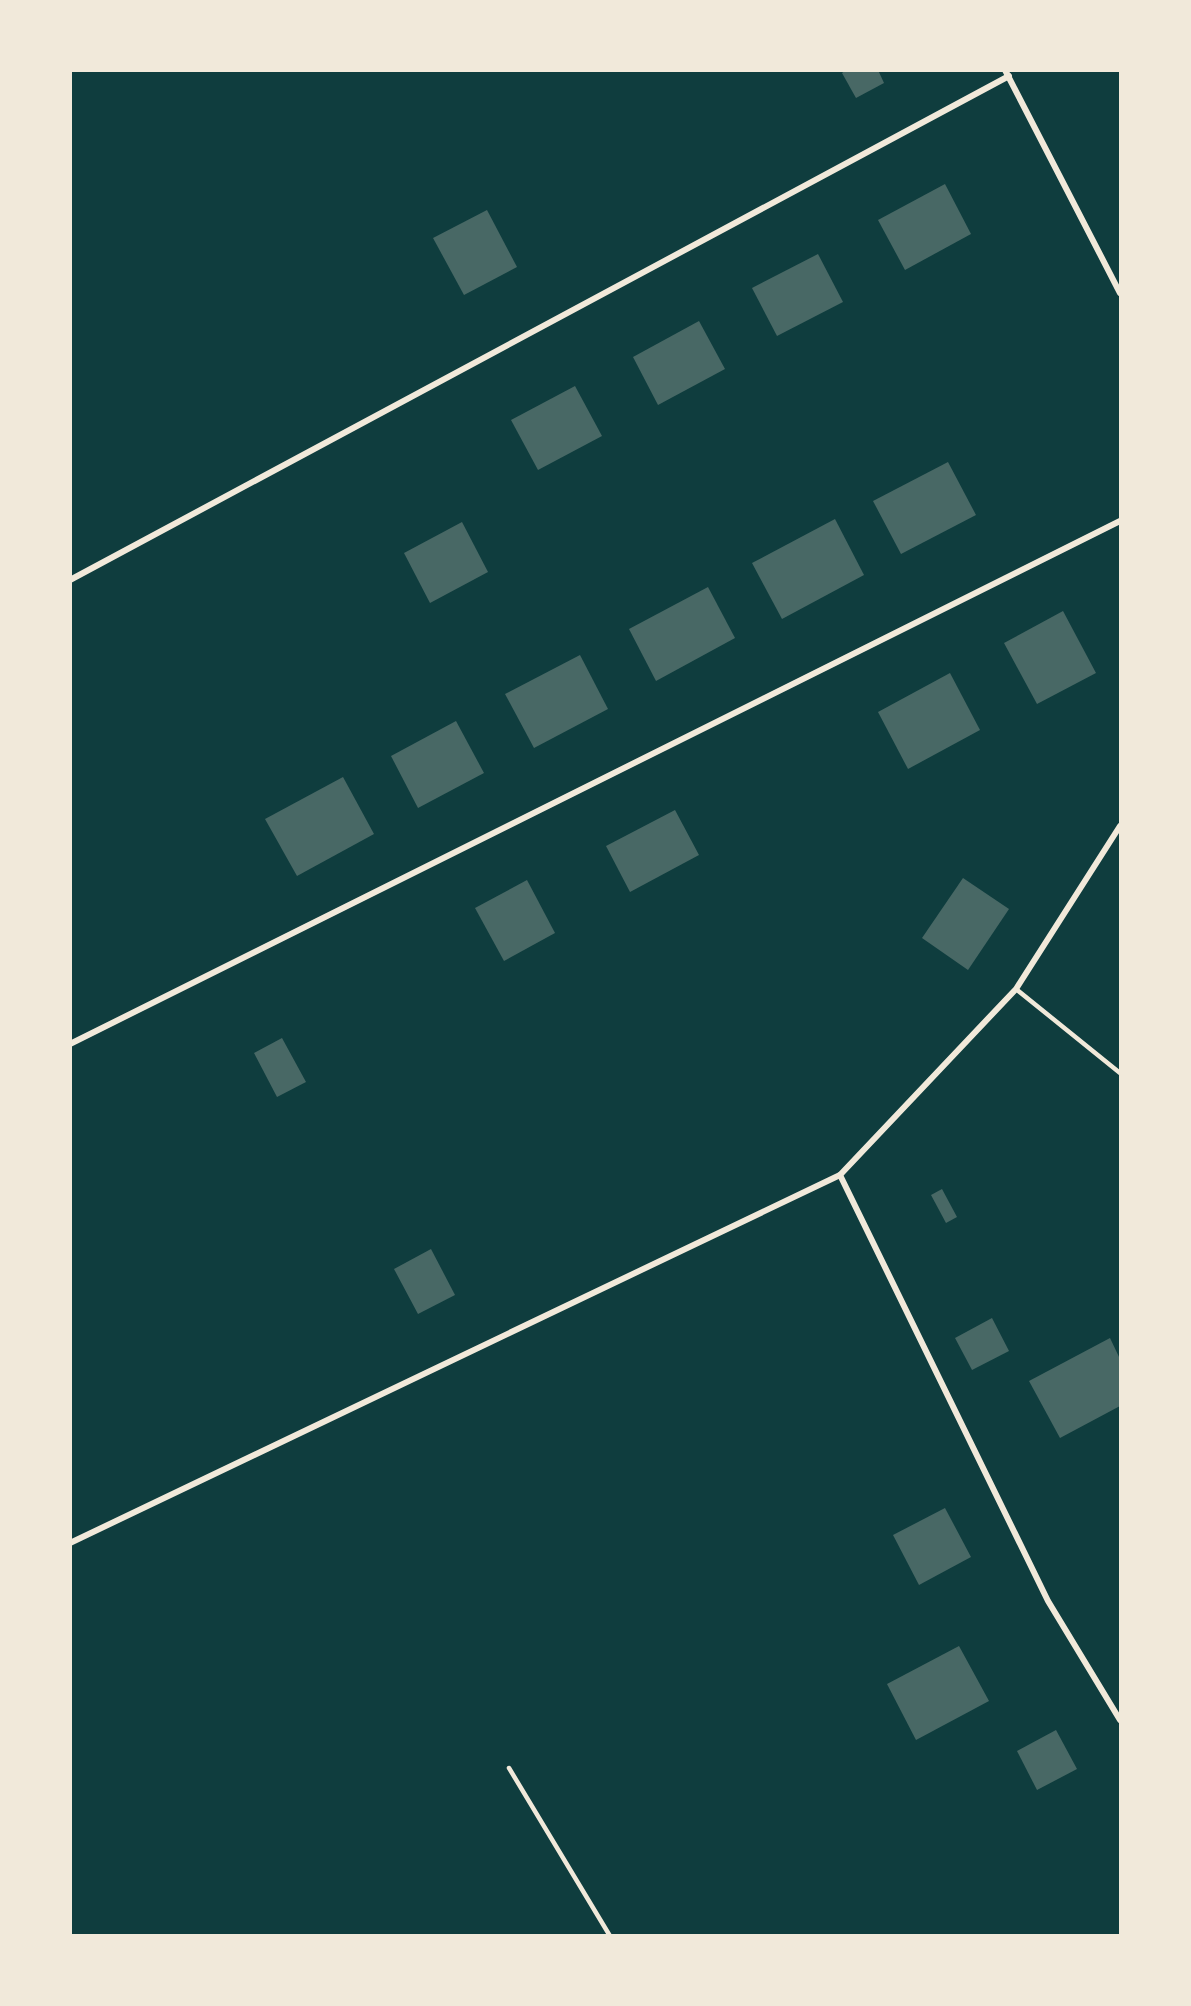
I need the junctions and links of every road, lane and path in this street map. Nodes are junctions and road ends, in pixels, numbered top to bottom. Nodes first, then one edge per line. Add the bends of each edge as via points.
1 (1007, 73) edge
2 (1120, 293) edge
3 (1120, 521) edge
4 (70, 580) edge
5 (1120, 826) edge
6 (1017, 989) junction
7 (70, 1044) edge
8 (1120, 1072) edge
9 (840, 1174) junction
10 (70, 1543) edge
11 (1120, 1720) edge
12 (508, 1768) dead end
13 (610, 1935) edge

1 - 2 street
1 - 4 street
3 - 7 street
5 - 6 street
6 - 8 lane
6 - 9 street
9 - 10 street
9 - 11 street via 1048,1601
12 - 13 lane

